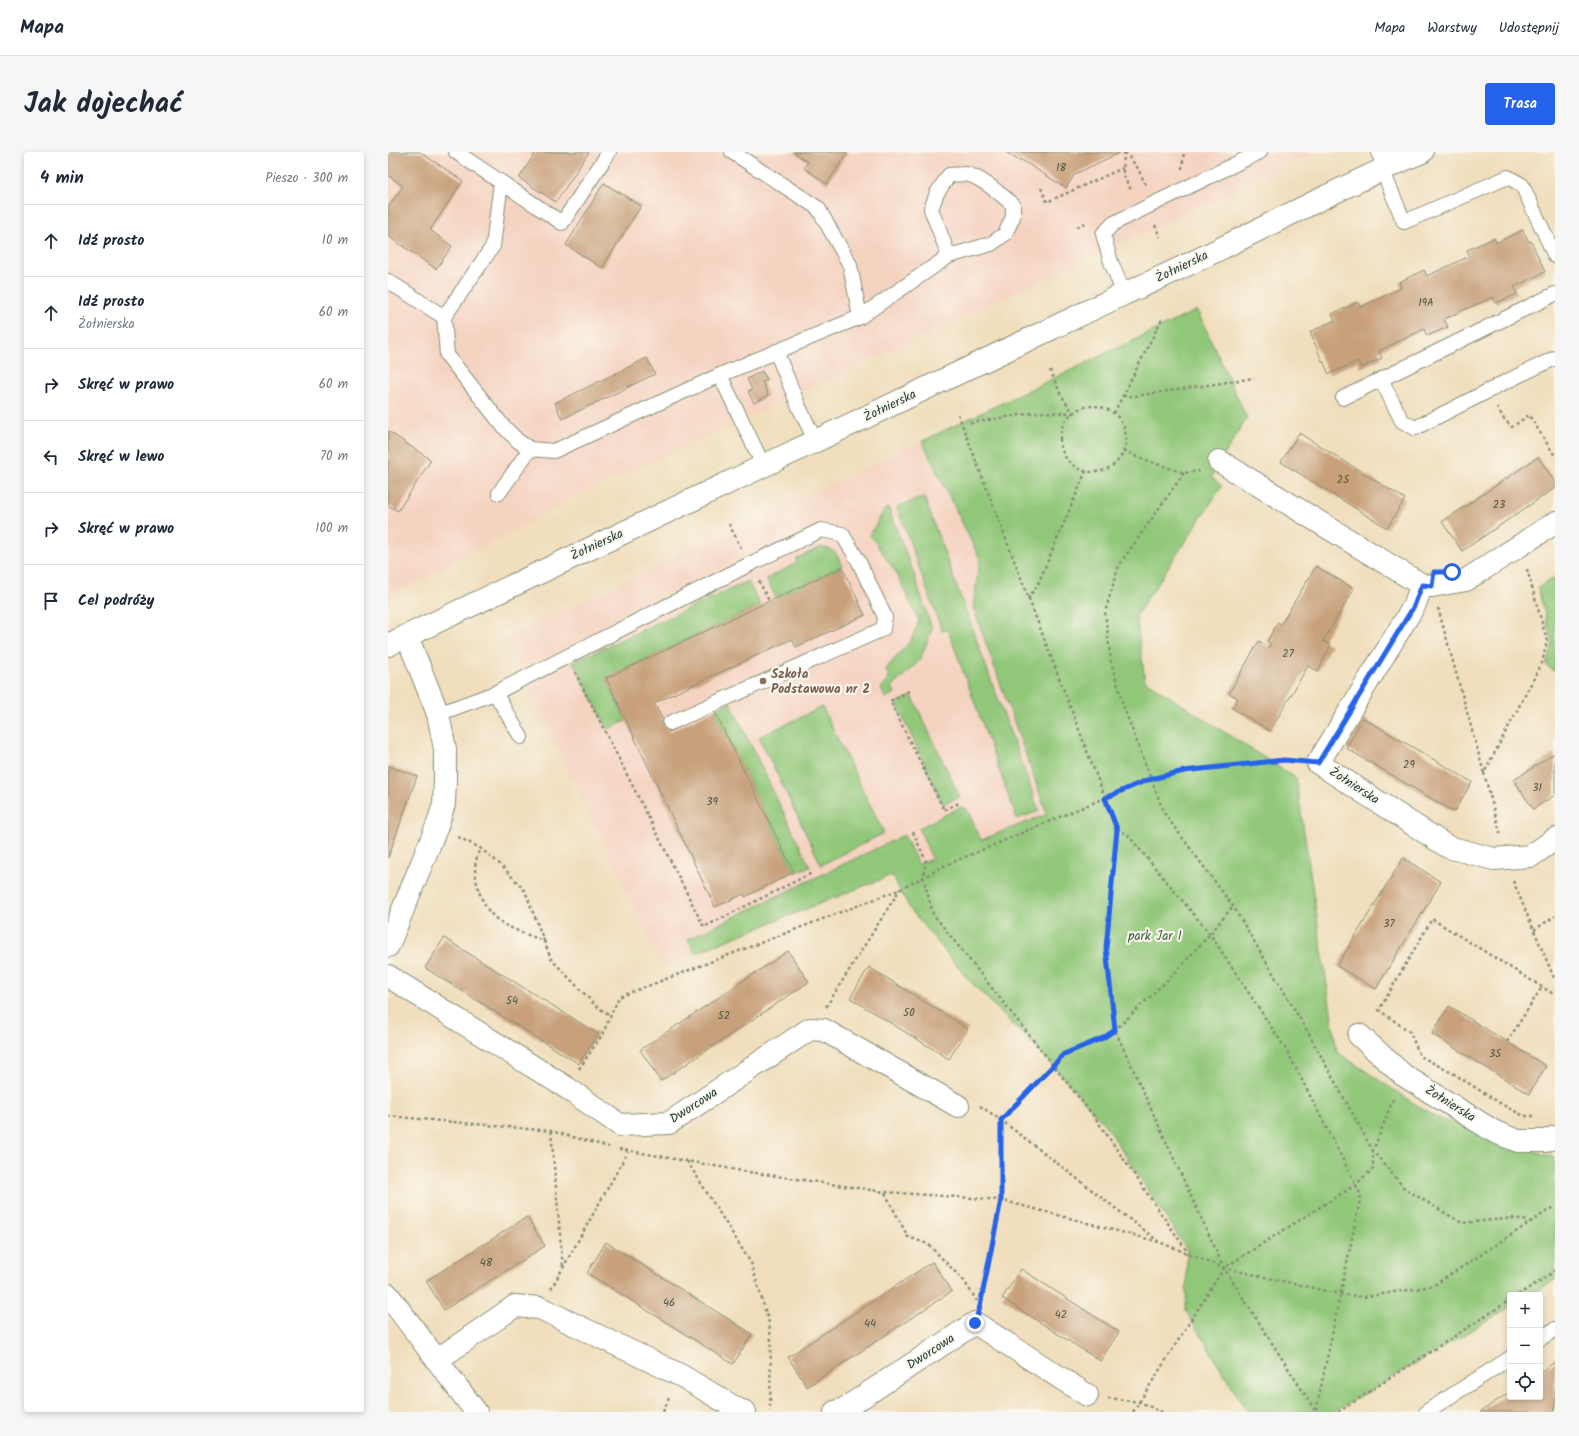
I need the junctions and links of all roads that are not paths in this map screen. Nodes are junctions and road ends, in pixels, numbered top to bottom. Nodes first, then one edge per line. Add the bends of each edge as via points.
1 (456, 152) edge
2 (609, 152) edge
3 (732, 152) edge
4 (1260, 152) edge
5 (1422, 152) edge
6 (1385, 162) edge
7 (501, 182) junction
8 (949, 256) junction
9 (1555, 256) edge
10 (388, 280) edge
11 (1124, 294) junction
12 (1555, 294) edge
13 (444, 317) junction
14 (860, 317) junction
15 (776, 351) junction
16 (1555, 358) edge
17 (720, 375) junction
18 (1381, 379) junction
19 (1343, 398) dead end
20 (816, 442) junction
21 (530, 449) junction
22 (1219, 461) road end
23 (764, 467) junction
24 (499, 493) dead end
25 (1555, 523) edge
26 (1427, 585) junction
27 (398, 640) edge
28 (495, 693) junction
29 (438, 714) junction
30 (670, 723) dead end
31 (521, 737) dead end
32 (1555, 839) edge
33 (388, 946) edge
34 (388, 976) edge
35 (1359, 1035) dead end
36 (966, 1104) road end
37 (1555, 1137) edge
38 (388, 1294) edge
39 (1555, 1329) edge
40 (1543, 1336) edge
41 (437, 1360) junction
42 (1507, 1360) edge
43 (1087, 1394) dead end
44 (476, 1412) edge
45 (745, 1412) edge
46 (835, 1412) edge
47 (1426, 1412) edge

1 - 7 lane
2 - 7 lane via 562,223
3 - 14 lane via 818,208 850,265
4 - 11 lane via 1114,223 1103,234
5 - 6 street, Żołnierska
6 - 9 lane via 1404,222 1508,177 1522,185
6 - 11 street, Żołnierska via 1176,271
7 - 13 lane via 493,246
8 - 8 lane via 991,244 1005,234 1014,217 1013,205 1002,194 966,174 949,175 937,193 931,210
8 - 14 lane
10 - 13 lane
11 - 20 street, Żołnierska
12 - 18 lane
13 - 21 lane via 447,355 503,426 518,442
14 - 15 lane
15 - 17 lane
15 - 20 lane
16 - 18 lane via 1415,428 1402,421
17 - 21 lane via 554,451
17 - 23 lane
18 - 19 lane
20 - 23 street, Żołnierska
21 - 24 lane
22 - 26 street
23 - 27 street, Żołnierska
25 - 26 street via 1466,580
26 - 32 street, Żołnierska via 1318,763 1448,847 1494,859 1531,856
27 - 29 street
28 - 29 lane
28 - 30 lane via 821,530 842,534 858,560 885,617 882,629
28 - 31 lane
29 - 33 street via 446,749 444,804
34 - 36 street, Dworcowa via 567,1088 620,1125 669,1123 810,1029 824,1030
35 - 37 street, Żołnierska via 1403,1075 1495,1132 1518,1141 1545,1141
38 - 41 street
39 - 40 lane
41 - 44 street
41 - 45 street via 515,1306 540,1308 680,1375
42 - 47 lane
43 - 46 street, Dworcowa via 975,1323 844,1409

